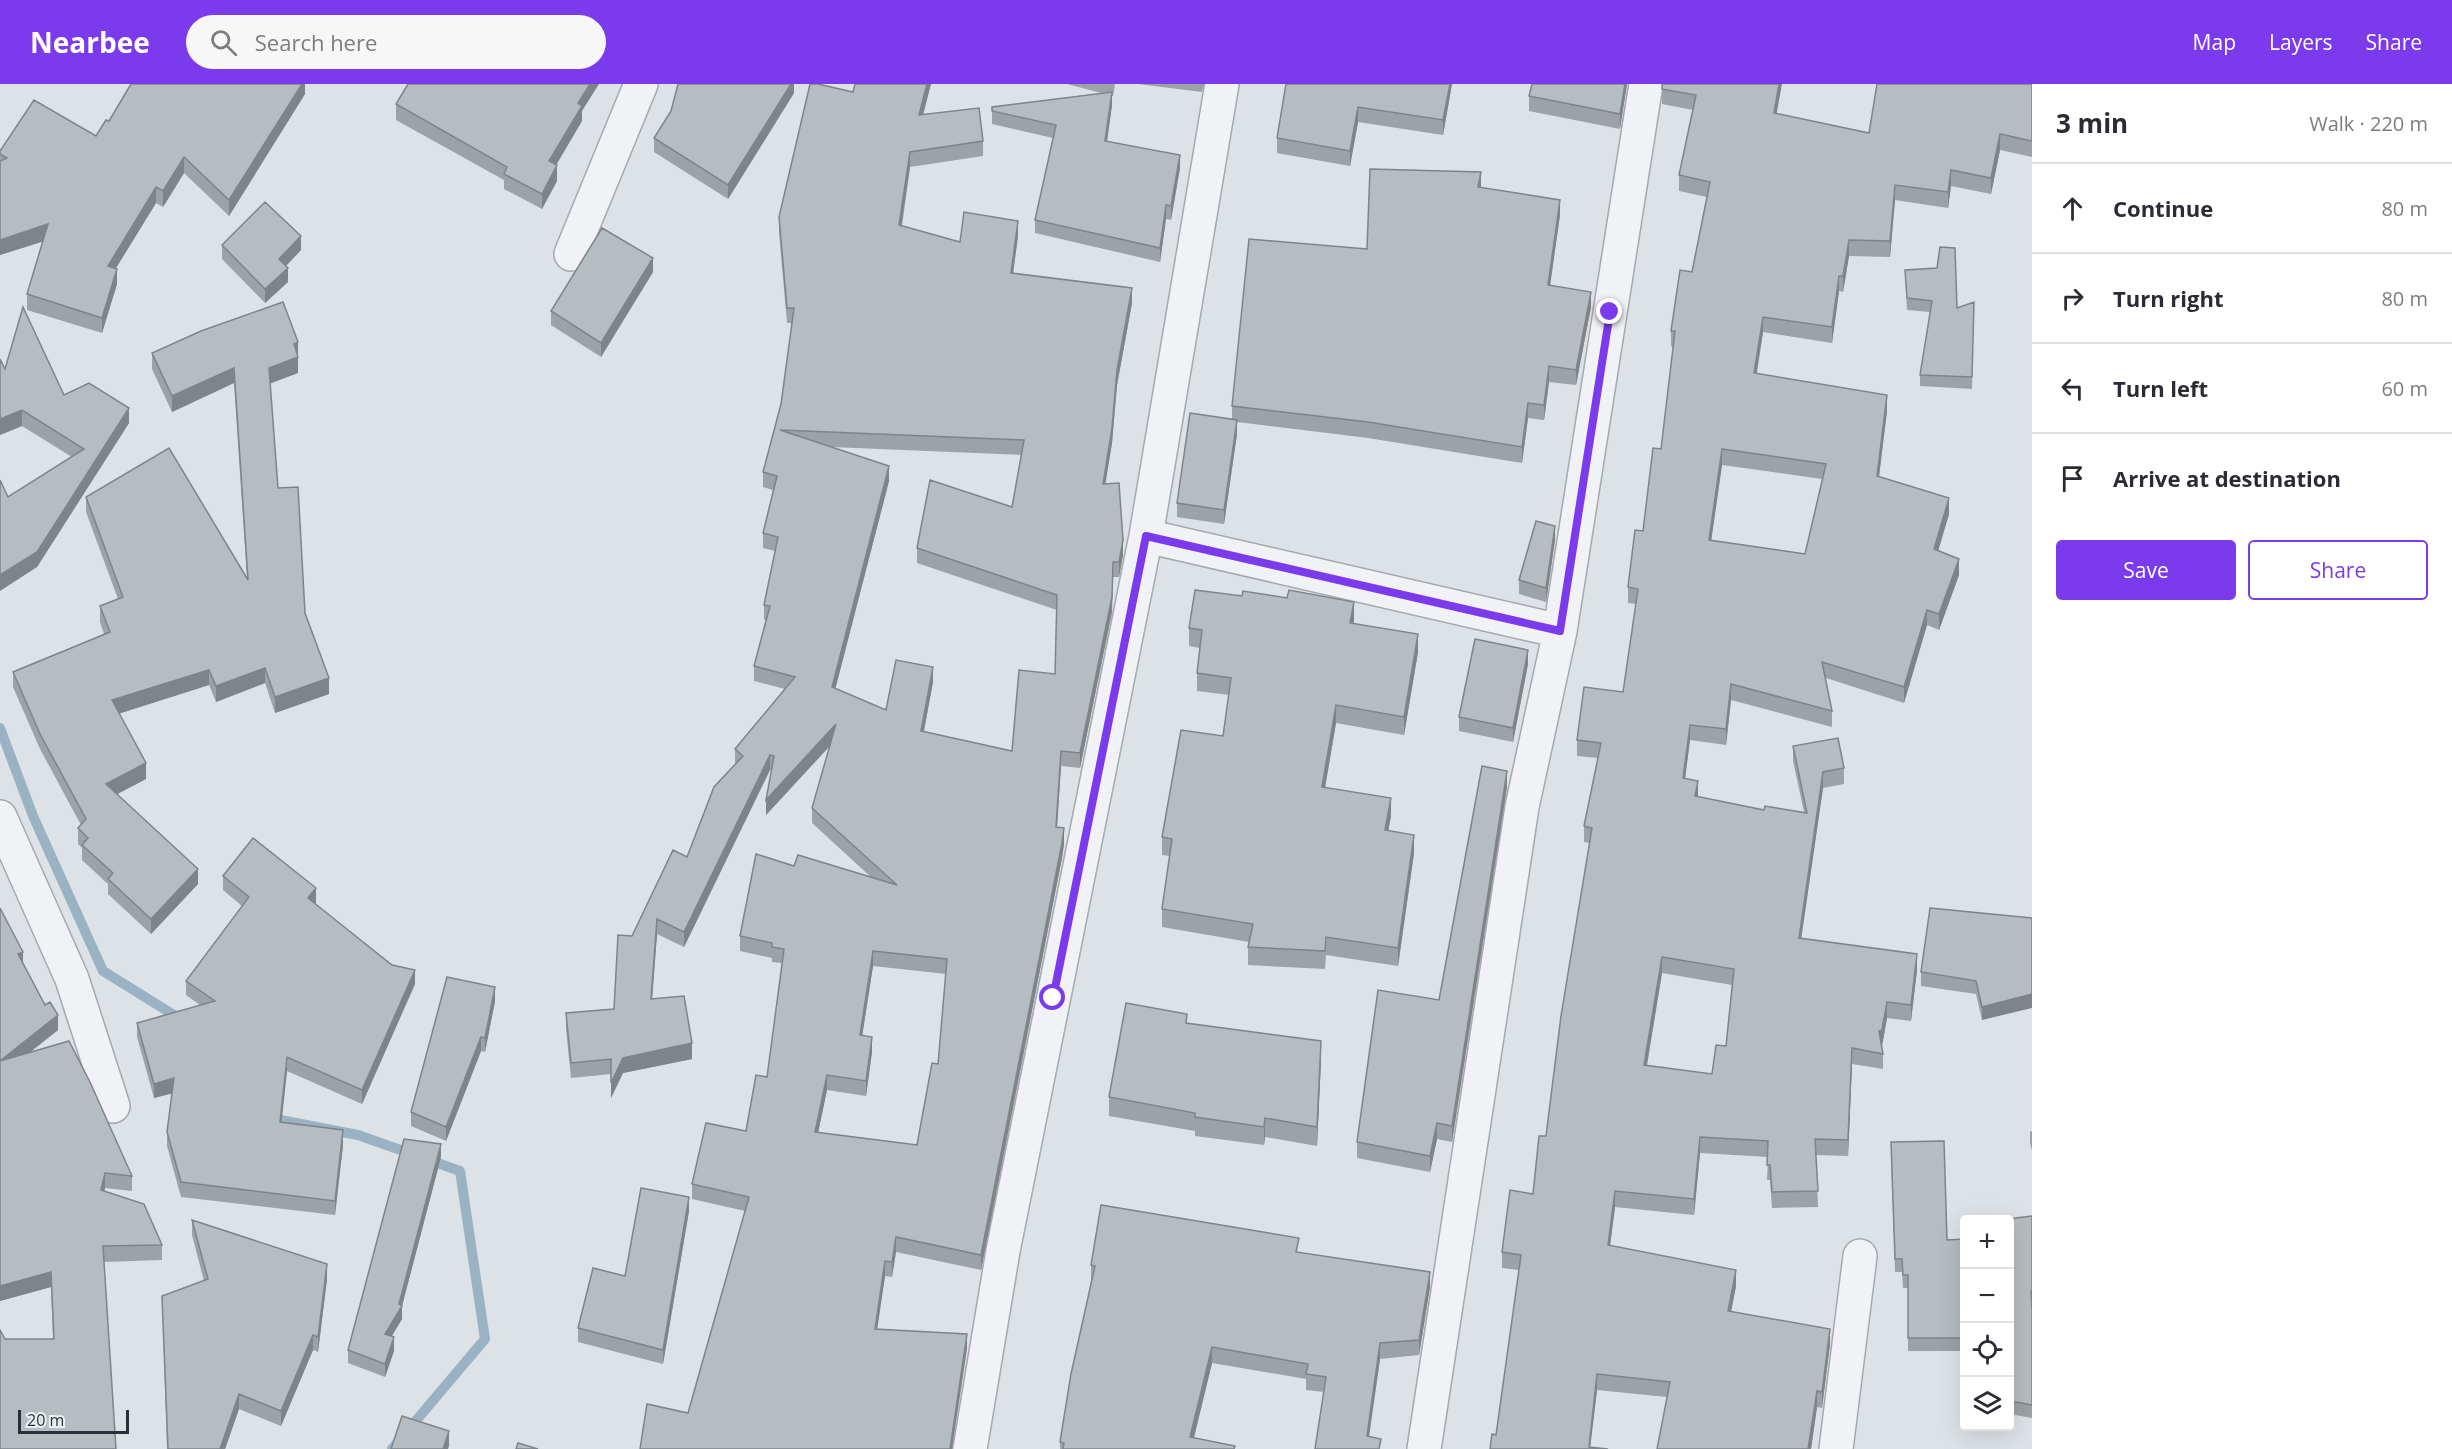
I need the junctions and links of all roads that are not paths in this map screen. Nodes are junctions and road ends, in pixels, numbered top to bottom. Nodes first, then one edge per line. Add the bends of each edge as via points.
1 (641, 84) edge
2 (1222, 84) edge
3 (1646, 84) edge
4 (571, 254) dead end
5 (1146, 536) junction
6 (1560, 631) junction
7 (0, 817) edge
8 (113, 1106) dead end
9 (1860, 1256) dead end
10 (970, 1449) edge
11 (1424, 1449) edge
12 (1836, 1449) edge

1 - 4 street
2 - 5 street
3 - 6 street
5 - 6 street
5 - 10 street via 1003,1251
6 - 11 street via 1522,807
7 - 8 street via 72,979
9 - 12 street

